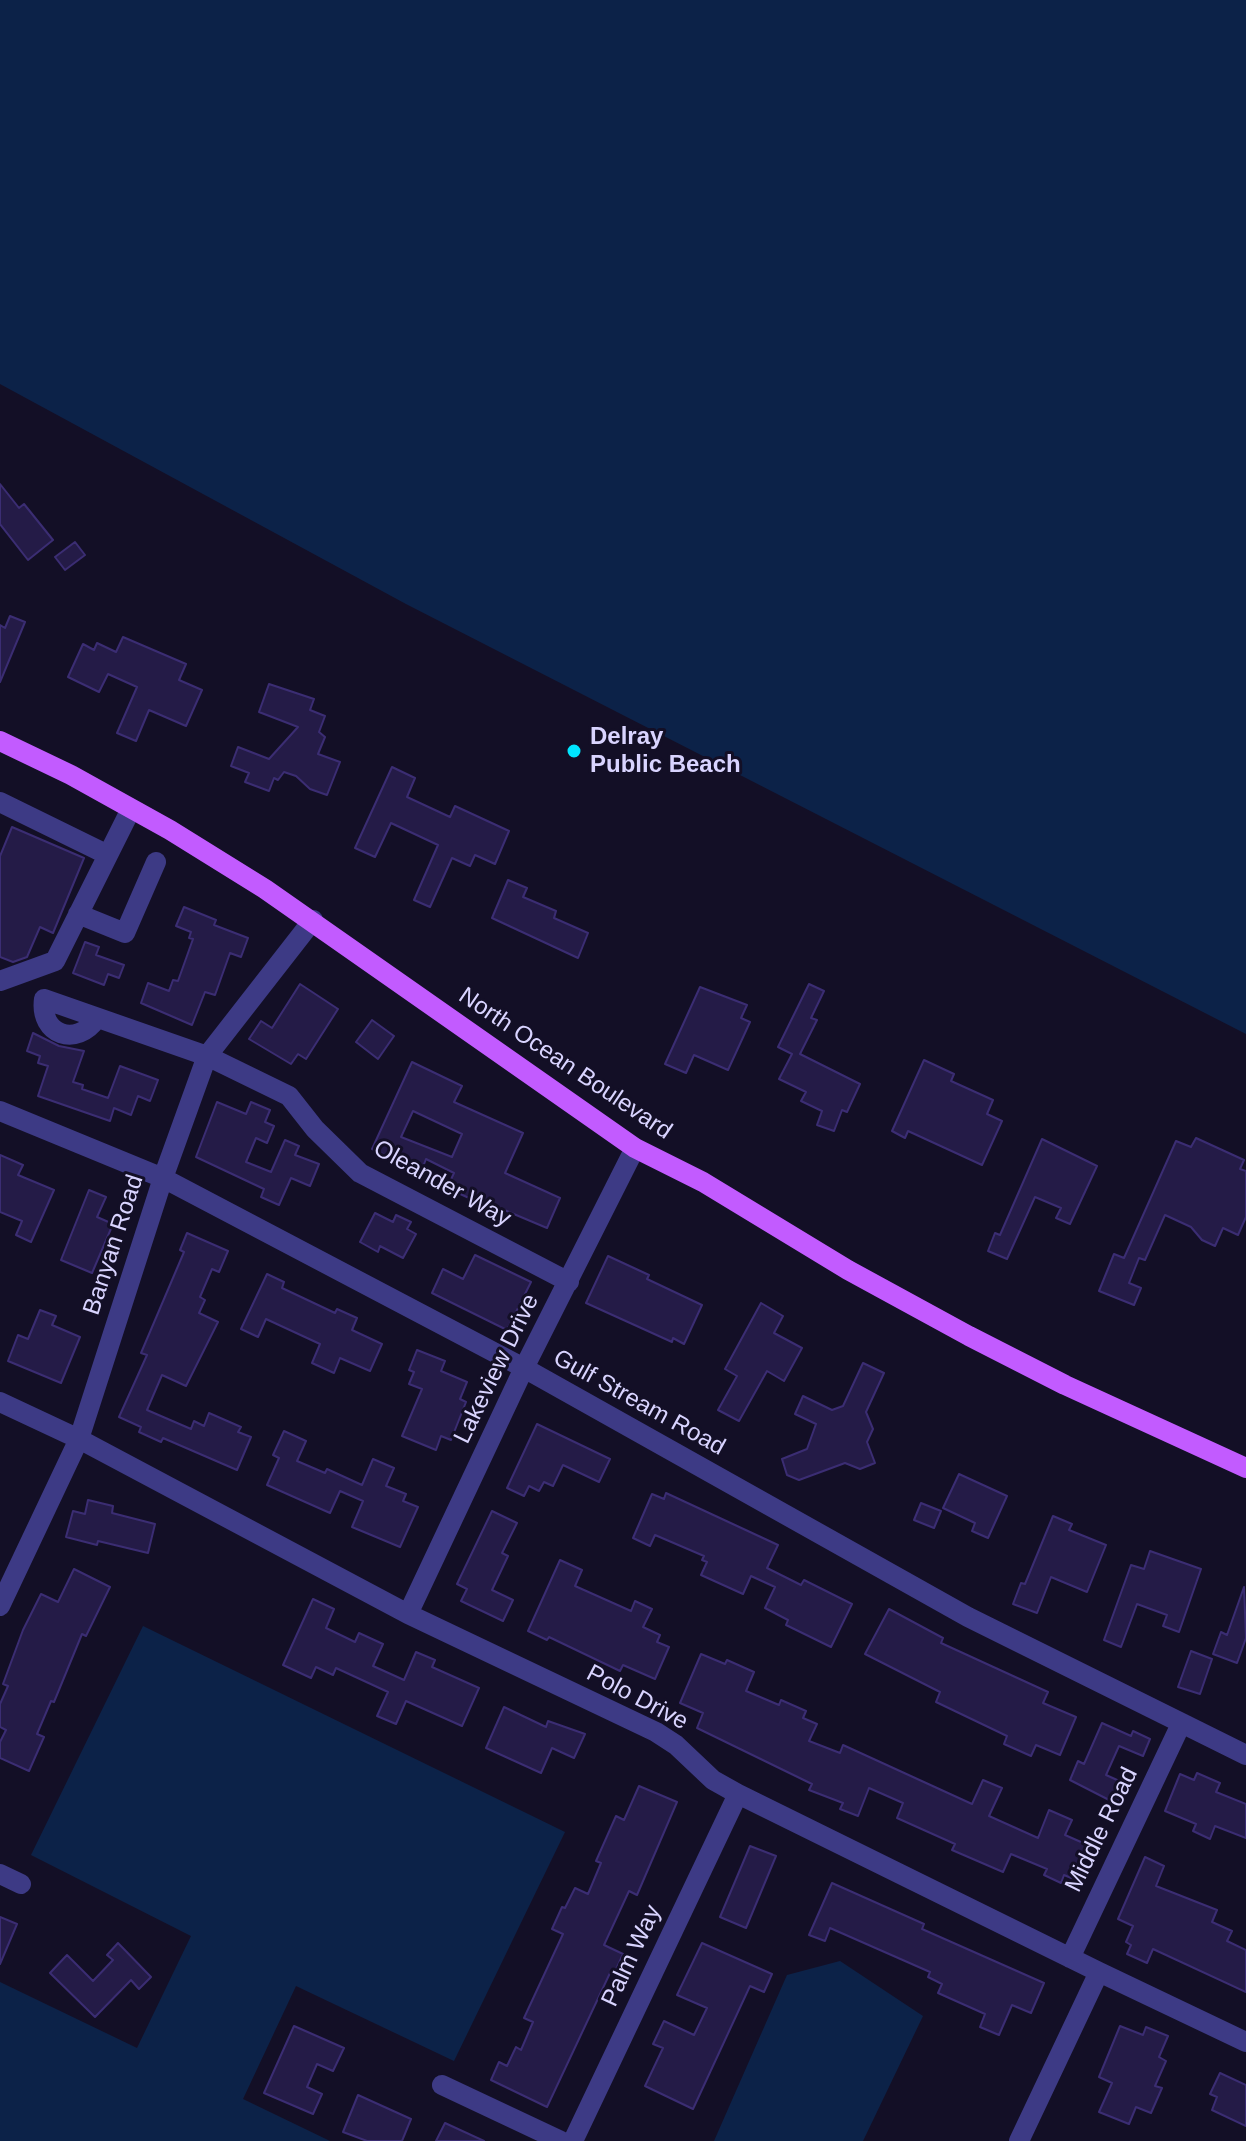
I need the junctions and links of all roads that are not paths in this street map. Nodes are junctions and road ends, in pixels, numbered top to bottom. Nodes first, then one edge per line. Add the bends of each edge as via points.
1 (0, 741) edge
2 (0, 802) edge
3 (131, 809) junction
4 (108, 855) junction
5 (156, 862) dead end
6 (78, 914) junction
7 (313, 920) junction
8 (0, 981) edge
9 (44, 999) dead end
10 (207, 1056) junction
11 (0, 1111) edge
12 (635, 1148) junction
13 (163, 1178) junction
14 (569, 1282) junction
15 (524, 1368) junction
16 (0, 1402) edge
17 (79, 1439) junction
18 (1246, 1468) edge
19 (0, 1606) edge
20 (408, 1614) junction
21 (1181, 1724) junction
22 (1246, 1755) edge
23 (738, 1794) junction
24 (0, 1874) edge
25 (21, 1884) dead end
26 (1070, 1958) junction
27 (1099, 1972) junction
28 (1246, 2042) edge
29 (442, 2085) dead end
30 (561, 2141) edge
31 (573, 2141) edge
32 (1019, 2141) edge

1 - 3 main road, North Ocean Boulevard
2 - 4 street
3 - 4 street
3 - 7 main road, North Ocean Boulevard
4 - 6 street
5 - 6 street via 125,933
6 - 8 street via 55,961
7 - 10 street, Banyan Road
7 - 12 main road, North Ocean Boulevard
9 - 10 street, Oleander Way
10 - 13 street, Banyan Road
10 - 14 street, Oleander Way via 289,1096 360,1173
11 - 13 street, Gulf Stream Road
12 - 14 street, Lakeview Drive
12 - 18 main road, North Ocean Boulevard via 969,1336
13 - 15 street, Gulf Stream Road
13 - 17 street, Banyan Road
14 - 15 street, Lakeview Drive
15 - 20 street, Lakeview Drive
15 - 21 street, Gulf Stream Road via 968,1617
16 - 17 street, Polo Drive
17 - 19 street, Banyan Road
17 - 20 street, Polo Drive
20 - 23 street, Polo Drive via 656,1732
21 - 22 street, Gulf Stream Road
21 - 26 street, Middle Road
23 - 26 street, Polo Drive
23 - 31 street, Palm Way
24 - 25 street
26 - 27 street, Polo Drive
27 - 28 street, Polo Drive
27 - 32 street
29 - 30 street

